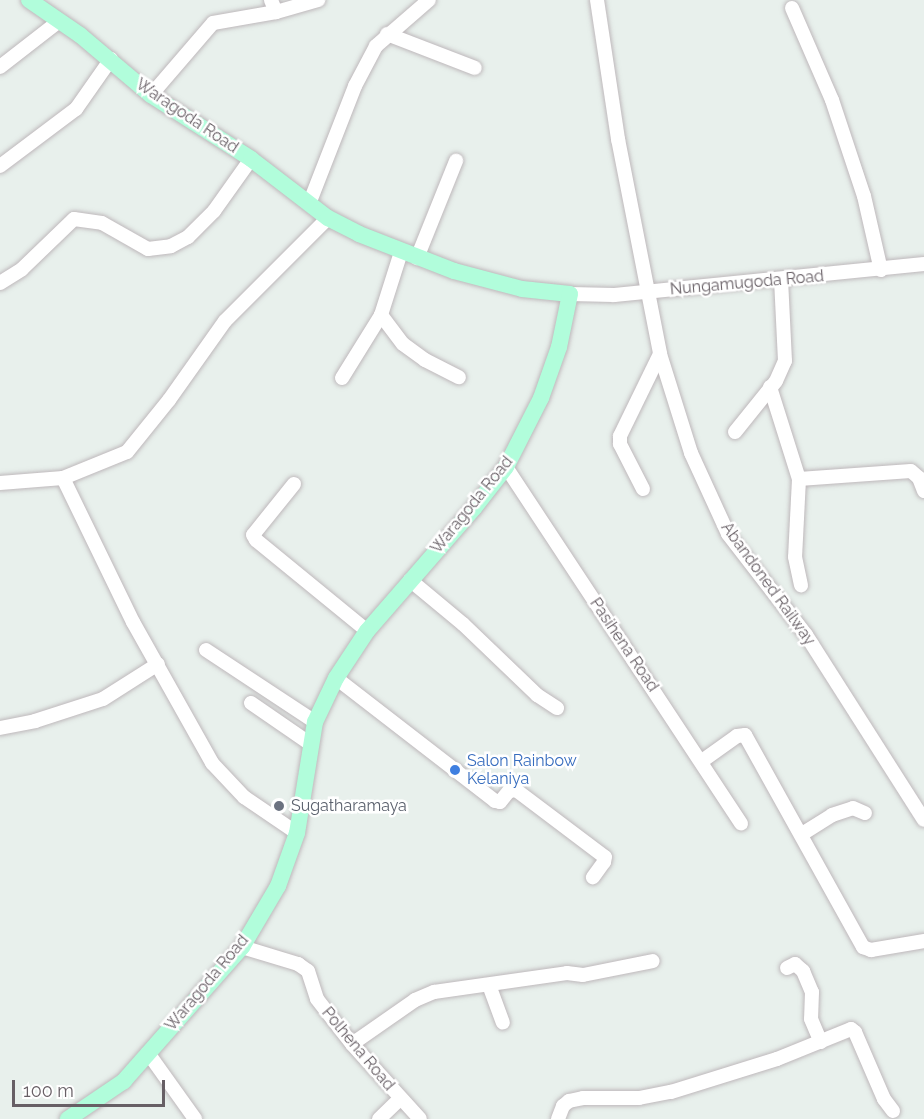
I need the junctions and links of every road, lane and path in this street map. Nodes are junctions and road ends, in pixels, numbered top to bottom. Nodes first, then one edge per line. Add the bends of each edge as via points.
1 (29, 0) edge
2 (318, 0) edge
3 (429, 0) edge
4 (597, 0) edge
5 (273, 6) edge
6 (792, 8) dead end
7 (59, 21) junction
8 (387, 34) junction
9 (111, 60) junction
10 (0, 67) edge
11 (475, 68) dead end
12 (151, 95) junction
13 (251, 159) junction
14 (456, 161) dead end
15 (0, 166) edge
16 (309, 204) junction
17 (328, 218) junction
18 (409, 255) junction
19 (924, 264) edge
20 (881, 270) junction
21 (781, 279) junction
22 (0, 283) edge
23 (650, 292) junction
24 (570, 294) junction
25 (381, 315) junction
26 (660, 354) junction
27 (459, 377) dead end
28 (342, 378) dead end
29 (770, 387) junction
30 (735, 432) dead end
31 (506, 467) junction
32 (63, 478) junction
33 (799, 479) junction
34 (0, 483) edge
35 (294, 484) dead end
36 (644, 489) dead end
37 (924, 491) edge
38 (410, 580) junction
39 (801, 585) dead end
40 (367, 631) junction
41 (206, 650) dead end
42 (158, 664) junction
43 (336, 678) junction
44 (251, 703) dead end
45 (557, 708) dead end
46 (315, 722) junction
47 (0, 728) edge
48 (312, 745) junction
49 (702, 761) junction
50 (865, 813) dead end
51 (924, 820) edge
52 (741, 824) dead end
53 (297, 833) junction
54 (802, 834) junction
55 (593, 877) dead end
56 (922, 942) edge
57 (242, 947) junction
58 (924, 957) edge
59 (653, 962) dead end
60 (786, 968) dead end
61 (489, 985) junction
62 (503, 1023) dead end
63 (821, 1042) junction
64 (352, 1044) junction
65 (148, 1053) junction
66 (400, 1099) junction
67 (893, 1111) dead end
68 (68, 1119) edge
69 (195, 1119) edge
70 (379, 1119) edge
71 (420, 1119) edge
72 (558, 1119) edge

1 - 7 main road, Waragoda Road
2 - 5 street
3 - 8 street
4 - 23 street, Abandoned Railway via 618,139
5 - 12 street via 213,23
6 - 20 street via 832,99 864,196
7 - 9 main road, Waragoda Road
7 - 10 street
8 - 11 street
8 - 16 street via 376,46 356,86
9 - 12 main road, Waragoda Road
9 - 15 street via 75,109
12 - 13 main road, Waragoda Road
13 - 16 main road, Waragoda Road
13 - 22 street via 214,211 188,237 171,246 148,249 102,223 74,219 22,269
14 - 18 street
16 - 17 main road, Waragoda Road
17 - 18 main road, Waragoda Road
17 - 32 street via 225,321 127,452
18 - 24 main road, Waragoda Road via 522,289
18 - 25 street
19 - 20 street, Nungamugoda Road
20 - 21 street, Nungamugoda Road
21 - 23 street, Nungamugoda Road
21 - 29 street via 785,361
23 - 24 street, Nungamugoda Road
23 - 26 street, Abandoned Railway
24 - 31 main road, Waragoda Road via 559,347 541,398
25 - 27 street via 403,344
25 - 28 street
26 - 36 street via 620,436 620,444
26 - 51 street, Abandoned Railway via 692,453 728,534 806,635
29 - 30 street
29 - 33 street
31 - 38 main road, Waragoda Road
31 - 49 street, Pasihena Road
32 - 34 street
32 - 42 street
33 - 37 street via 911,471
33 - 39 street via 795,557
35 - 40 street via 253,535
38 - 40 main road, Waragoda Road
38 - 45 street via 537,695
40 - 43 main road, Waragoda Road
41 - 46 street
42 - 47 street via 92,704 35,722
42 - 53 street via 212,763 244,797
43 - 46 main road, Waragoda Road
43 - 55 street via 495,801 500,802 509,791 516,790 605,857
44 - 48 street
46 - 48 main road, Waragoda Road
48 - 53 main road, Waragoda Road
49 - 52 street, Pasihena Road
49 - 54 street via 737,736 746,735
50 - 54 street via 853,808 832,815
53 - 57 main road, Waragoda Road via 278,886
54 - 56 street via 863,947 871,950
56 - 58 street
57 - 64 street, Polhena Road via 308,971 317,999
57 - 65 main road, Waragoda Road
59 - 61 street via 584,975 567,973
60 - 63 street via 795,964 803,971 812,992 811,1019
61 - 62 street
61 - 64 street via 434,992 415,1000
63 - 67 street via 854,1030
63 - 72 street via 671,1092 639,1098 569,1101
64 - 66 street, Polhena Road
65 - 68 main road, Waragoda Road via 124,1080
65 - 69 street
66 - 70 street
66 - 71 street, Polhena Road

